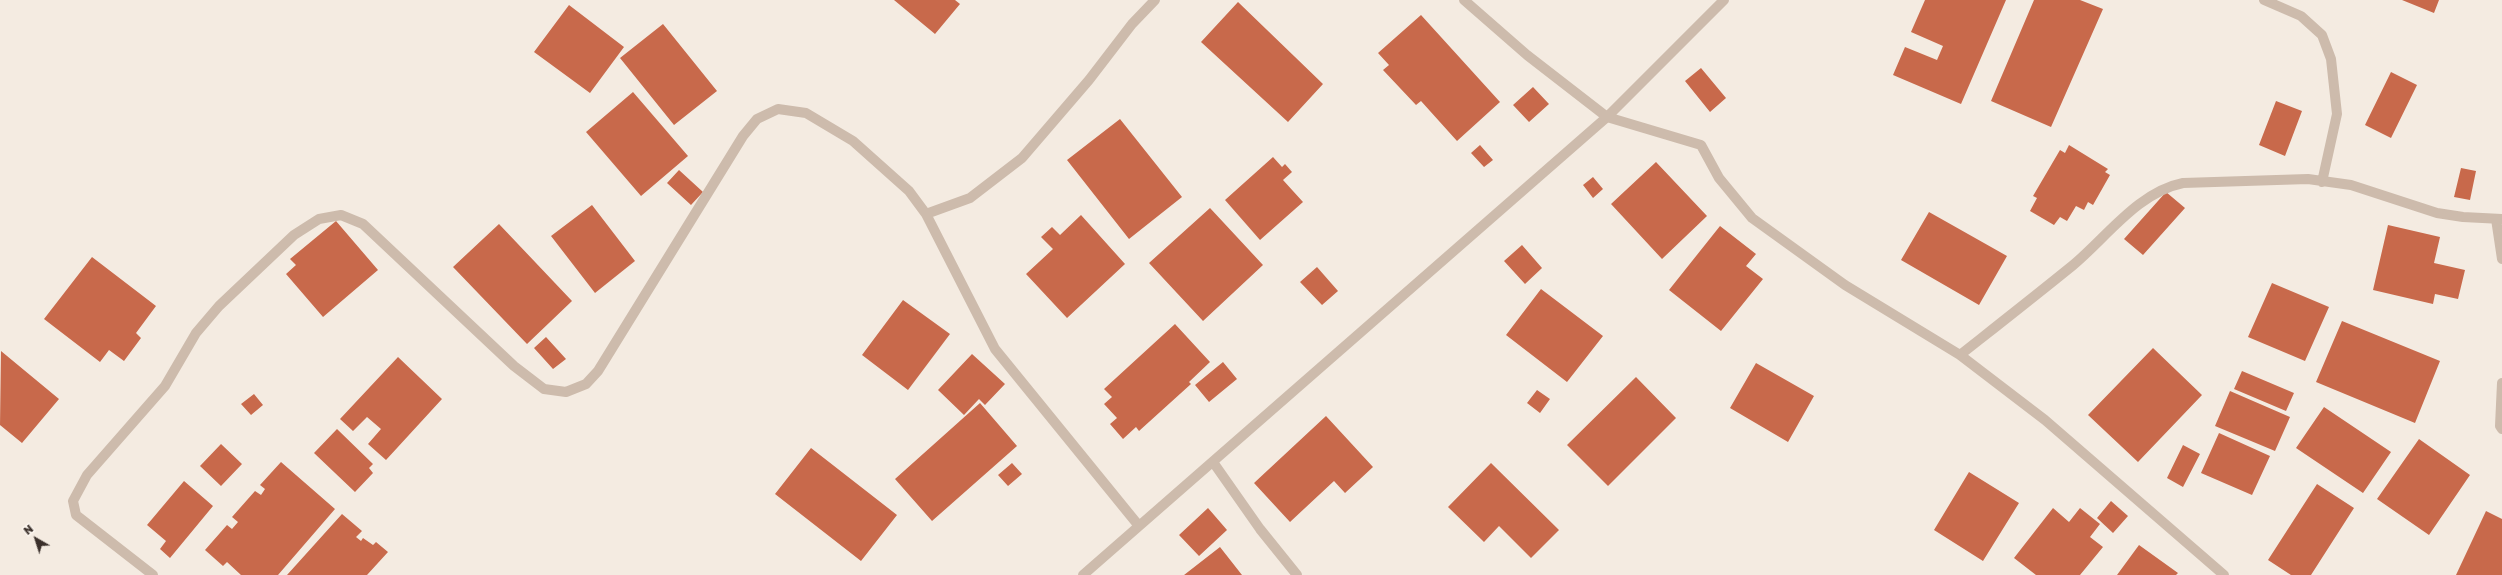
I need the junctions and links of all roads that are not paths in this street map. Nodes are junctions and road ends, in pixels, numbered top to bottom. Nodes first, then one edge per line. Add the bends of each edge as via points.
1 (1155, 0) edge
2 (1464, 0) edge
3 (1724, 0) edge
4 (2264, 0) edge
5 (1607, 117) junction
6 (2322, 182) junction
7 (926, 214) junction
8 (2499, 219) edge
9 (2502, 259) edge
10 (1960, 355) junction
11 (2502, 384) edge
12 (2502, 429) edge
13 (1213, 462) junction
14 (1139, 526) junction
15 (153, 575) edge
16 (1083, 575) edge
17 (1297, 575) edge
18 (2224, 575) edge

1 - 7 street via 1132,24 1089,80 1022,158 970,198
2 - 5 street via 1527,55
3 - 5 street
4 - 6 street via 2301,16 2322,35 2331,59 2337,114
5 - 10 street via 1701,145 1719,178 1752,218 1845,285
5 - 13 street
6 - 8 street via 2351,185 2438,212
6 - 10 street via 2308,179 2182,183 2165,186 2134,209 2074,265
7 - 14 street via 996,349
7 - 15 street via 909,191 852,141 806,113 778,110 757,119 743,136 598,371 586,384 566,392 544,388 514,366 363,224 342,215 319,219 294,235 219,306 196,333 165,386 87,475 73,501 76,515
8 - 9 street
10 - 18 street via 2045,420
11 - 12 street
13 - 14 street
13 - 17 street via 1260,529
14 - 16 street

